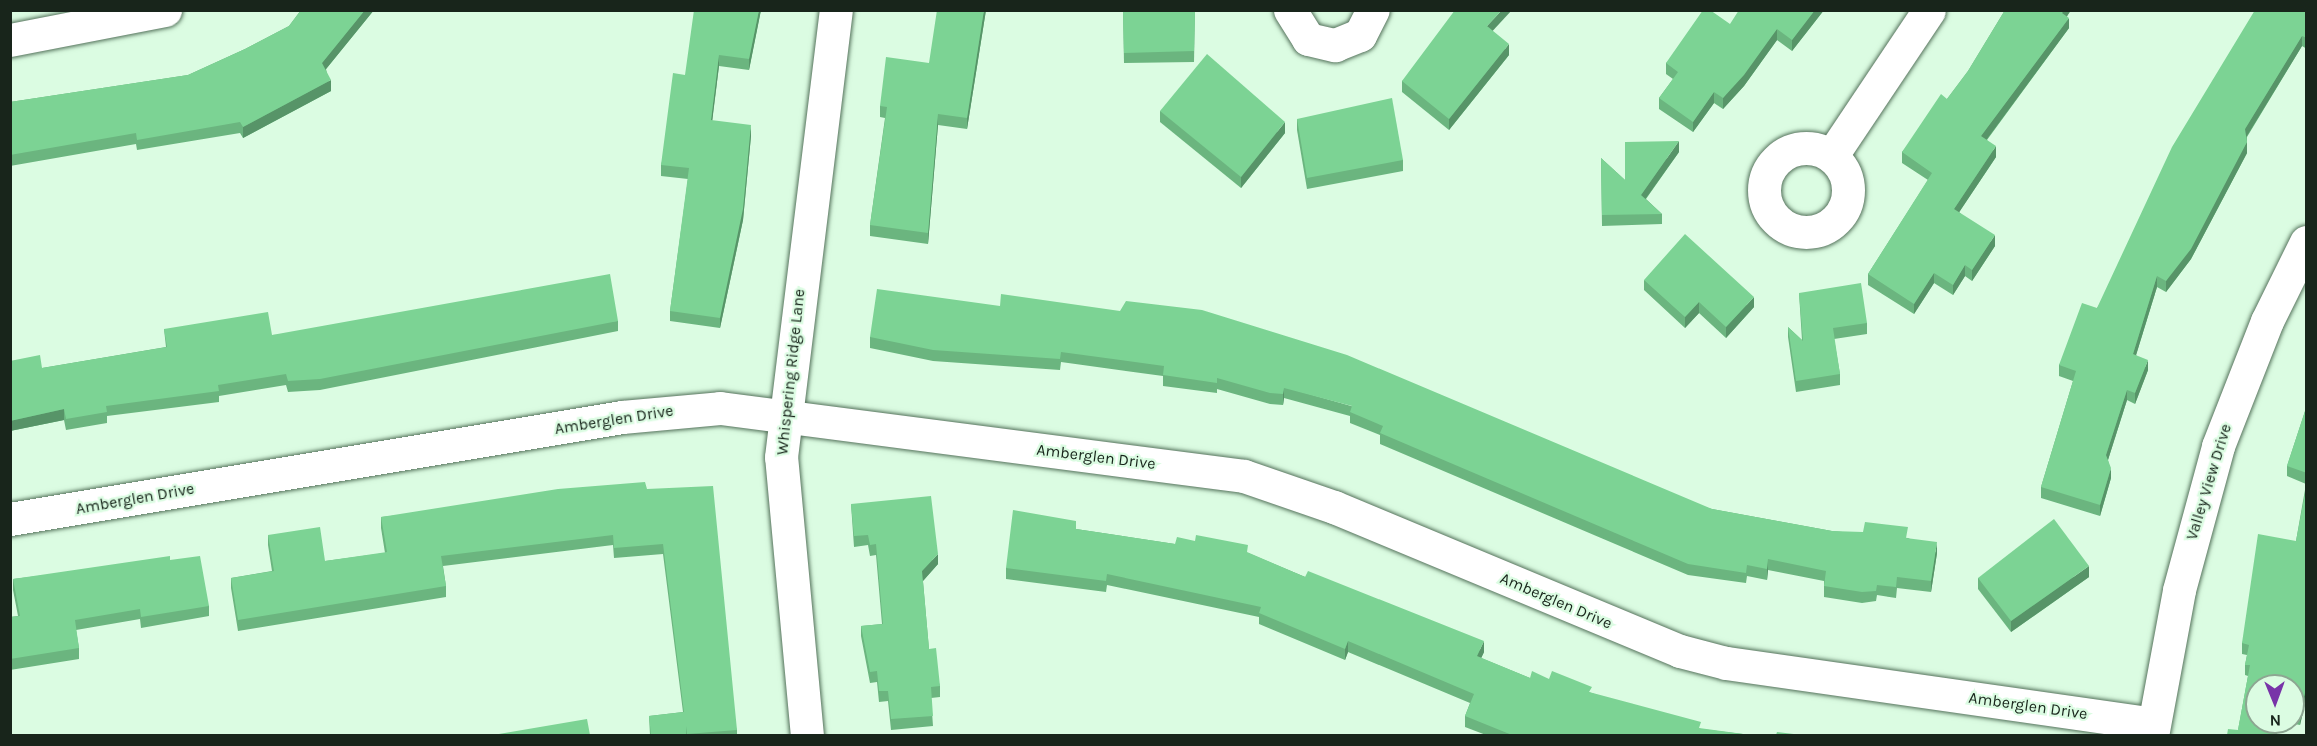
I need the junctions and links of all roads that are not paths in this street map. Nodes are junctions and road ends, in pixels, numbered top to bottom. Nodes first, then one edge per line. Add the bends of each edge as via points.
1 (165, 10) edge
2 (836, 10) edge
3 (1290, 10) edge
4 (1373, 10) edge
5 (1929, 10) edge
6 (10, 40) edge
7 (1832, 155) dead end
8 (2307, 242) edge
9 (784, 415) junction
10 (10, 519) edge
11 (2152, 729) edge
12 (807, 735) edge

1 - 6 street
2 - 9 street, Whispering Ridge Lane
3 - 4 street via 1308,39 1335,45 1360,35
5 - 7 street
8 - 11 street, Valley View Drive via 2267,321 2218,446 2179,590
9 - 10 street, Amberglen Drive via 720,408 675,410
9 - 11 street, Amberglen Drive via 1244,476 1324,503 1680,651 1726,663
9 - 12 street, Whispering Ridge Lane via 783,502

